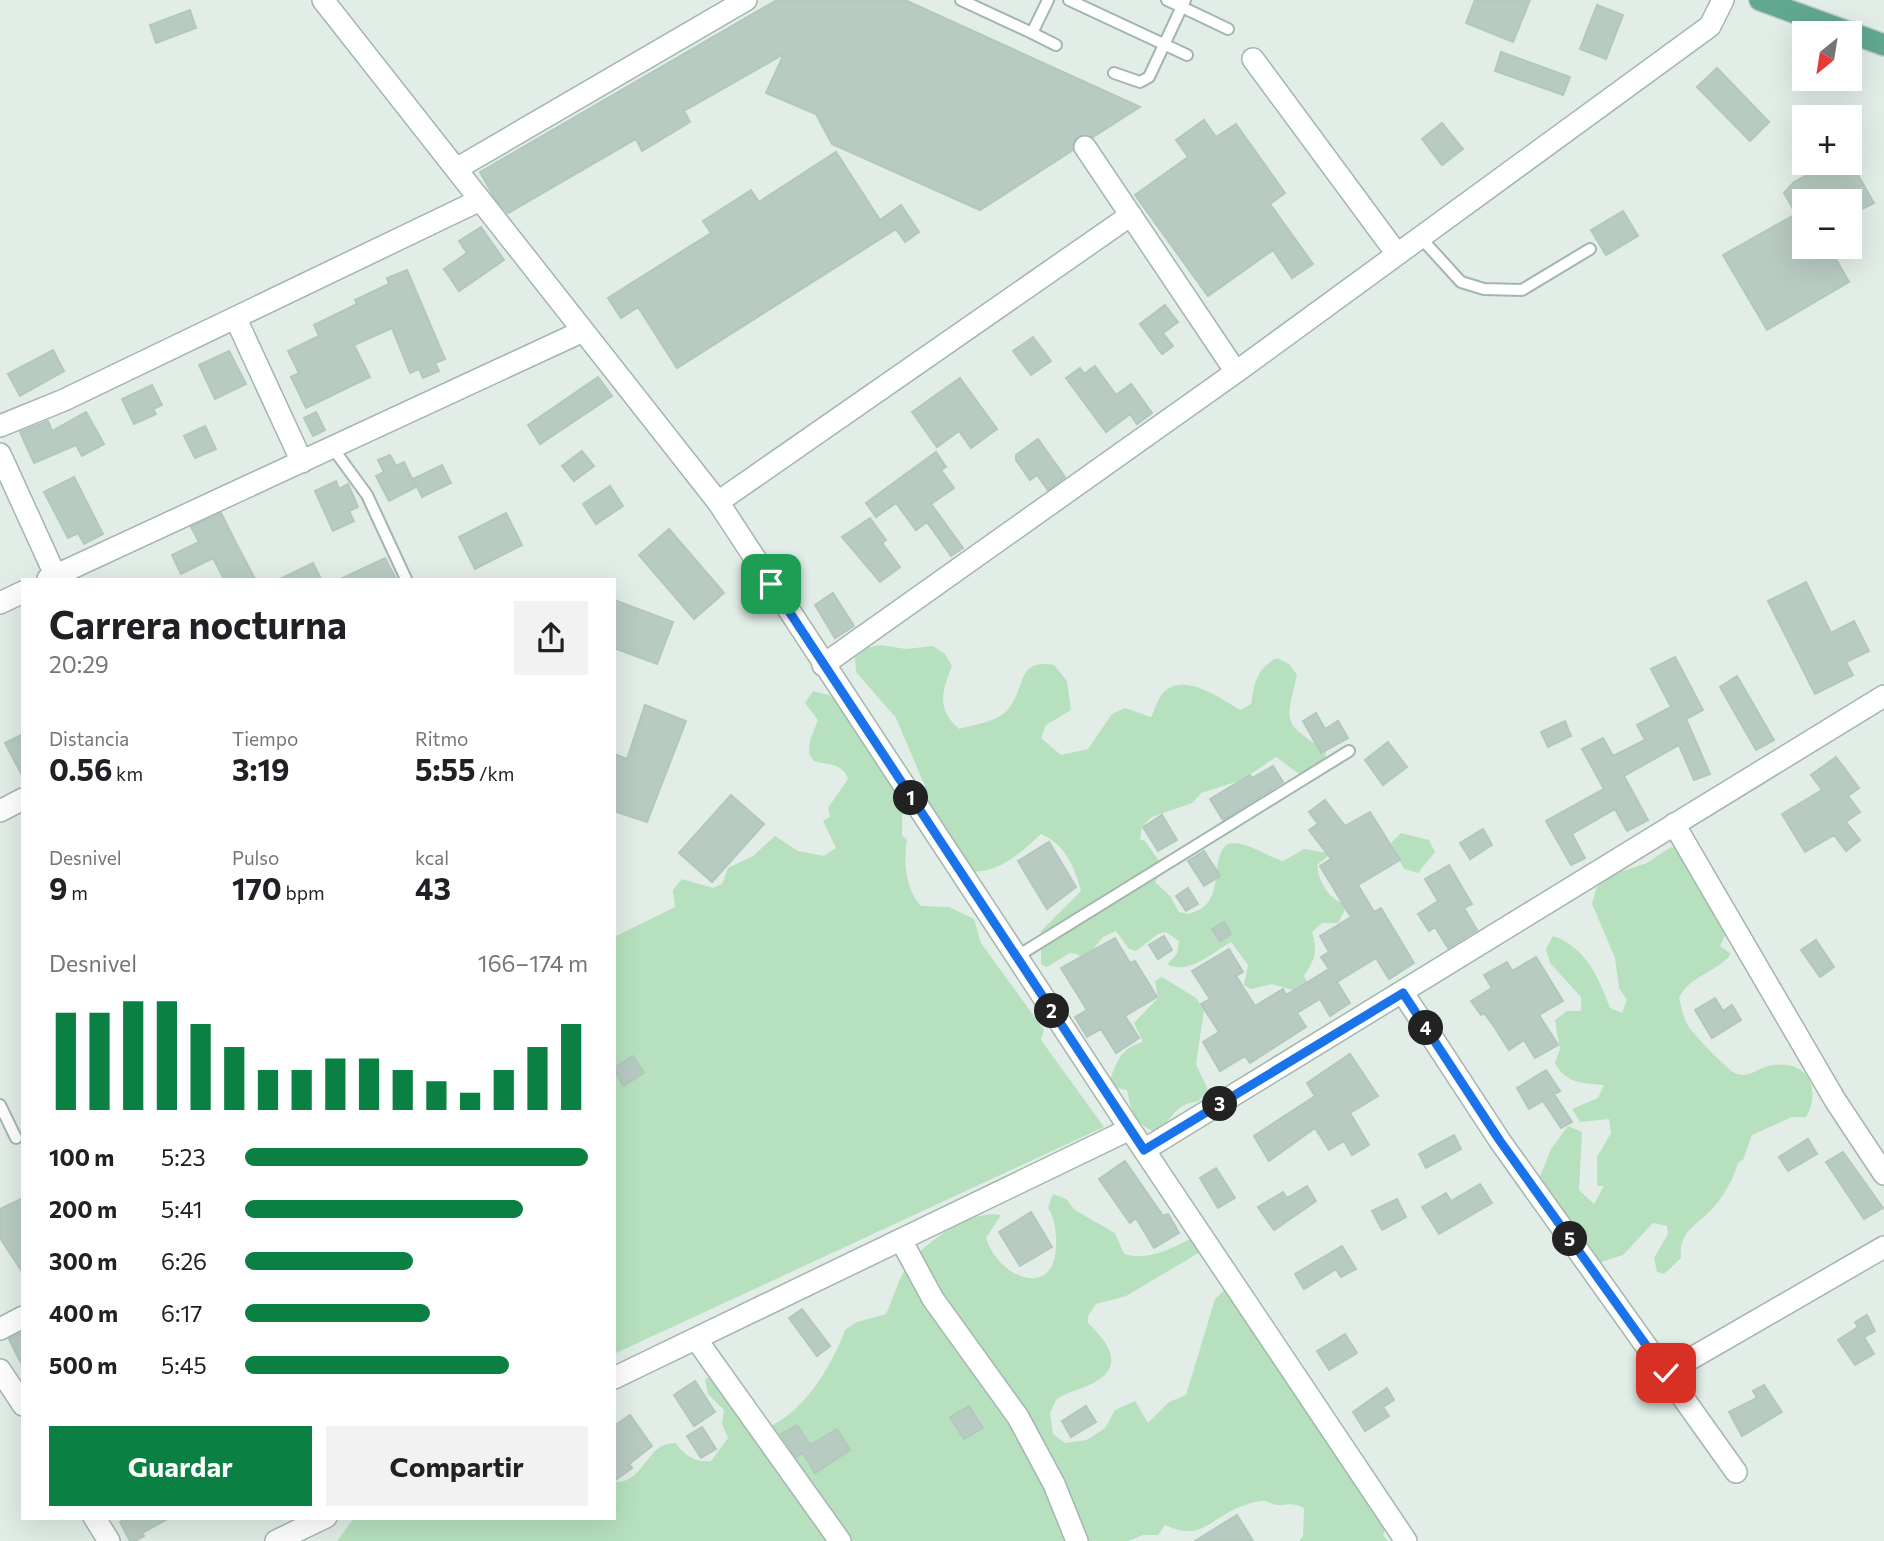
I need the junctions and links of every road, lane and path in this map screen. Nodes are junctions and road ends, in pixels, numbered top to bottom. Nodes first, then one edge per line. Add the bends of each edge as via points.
1 (323, 0) edge
2 (746, 0) edge
3 (961, 0) edge
4 (1048, 0) edge
5 (1069, 0) edge
6 (1167, 0) edge
7 (1723, 0) edge
8 (1760, 0) edge
9 (1183, 4) edge
10 (1228, 29) dead end
11 (1031, 33) junction
12 (1164, 44) junction
13 (1056, 45) dead end
14 (1884, 45) edge
15 (1186, 55) dead end
16 (1253, 59) dead end
17 (1114, 73) dead end
18 (1085, 147) dead end
19 (456, 169) junction
20 (480, 200) junction
21 (1131, 215) junction
22 (1420, 237) junction
23 (1590, 249) dead end
24 (1396, 254) junction
25 (236, 319) junction
26 (583, 331) junction
27 (1236, 372) junction
28 (0, 426) edge
29 (332, 447) junction
30 (0, 454) edge
31 (302, 462) junction
32 (718, 502) junction
33 (53, 578) edge
34 (407, 578) edge
35 (21, 593) edge
36 (0, 603) edge
37 (824, 665) junction
38 (1884, 695) edge
39 (1349, 751) dead end
40 (21, 800) edge
41 (0, 811) edge
42 (1674, 824) junction
43 (1016, 957) junction
44 (1403, 993) junction
45 (0, 1105) edge
46 (1130, 1129) junction
47 (16, 1138) dead end
48 (1144, 1150) junction
49 (1884, 1174) edge
50 (901, 1240) junction
51 (1884, 1247) edge
52 (21, 1318) edge
53 (0, 1329) edge
54 (696, 1339) junction
55 (0, 1370) edge
56 (1666, 1373) junction
57 (616, 1377) edge
58 (21, 1402) edge
59 (1736, 1472) dead end
60 (96, 1520) edge
61 (320, 1520) edge
62 (109, 1541) edge
63 (276, 1541) edge
64 (840, 1541) edge
65 (1077, 1541) edge
66 (1406, 1541) edge

1 - 19 street
2 - 19 street
3 - 11 lane
4 - 11 lane
5 - 12 lane
6 - 9 lane
7 - 22 street via 1710,26
8 - 14 main road
9 - 10 lane
9 - 12 lane
11 - 13 lane
12 - 15 lane
12 - 17 lane via 1144,81
16 - 24 street
18 - 21 street
19 - 20 street
20 - 25 street
20 - 26 street
21 - 27 street
21 - 32 street
22 - 23 lane via 1461,282 1484,289 1522,290
22 - 24 street
24 - 27 street
25 - 28 street
25 - 31 street
26 - 29 street
26 - 32 street
27 - 37 street
29 - 31 street
29 - 34 lane via 367,495
30 - 33 street
31 - 33 street
32 - 37 street
35 - 36 street
37 - 43 street
38 - 42 street
39 - 43 lane
40 - 41 street
42 - 44 street
42 - 49 street via 1835,1100
43 - 46 street
44 - 48 street
44 - 56 street via 1500,1141
45 - 47 lane
46 - 48 street
46 - 50 street
48 - 66 street
50 - 54 street
50 - 65 street via 933,1299 1018,1417 1054,1484
51 - 56 street
52 - 53 street
54 - 57 street
54 - 64 street
55 - 58 street
56 - 59 street
60 - 62 street
61 - 63 street

